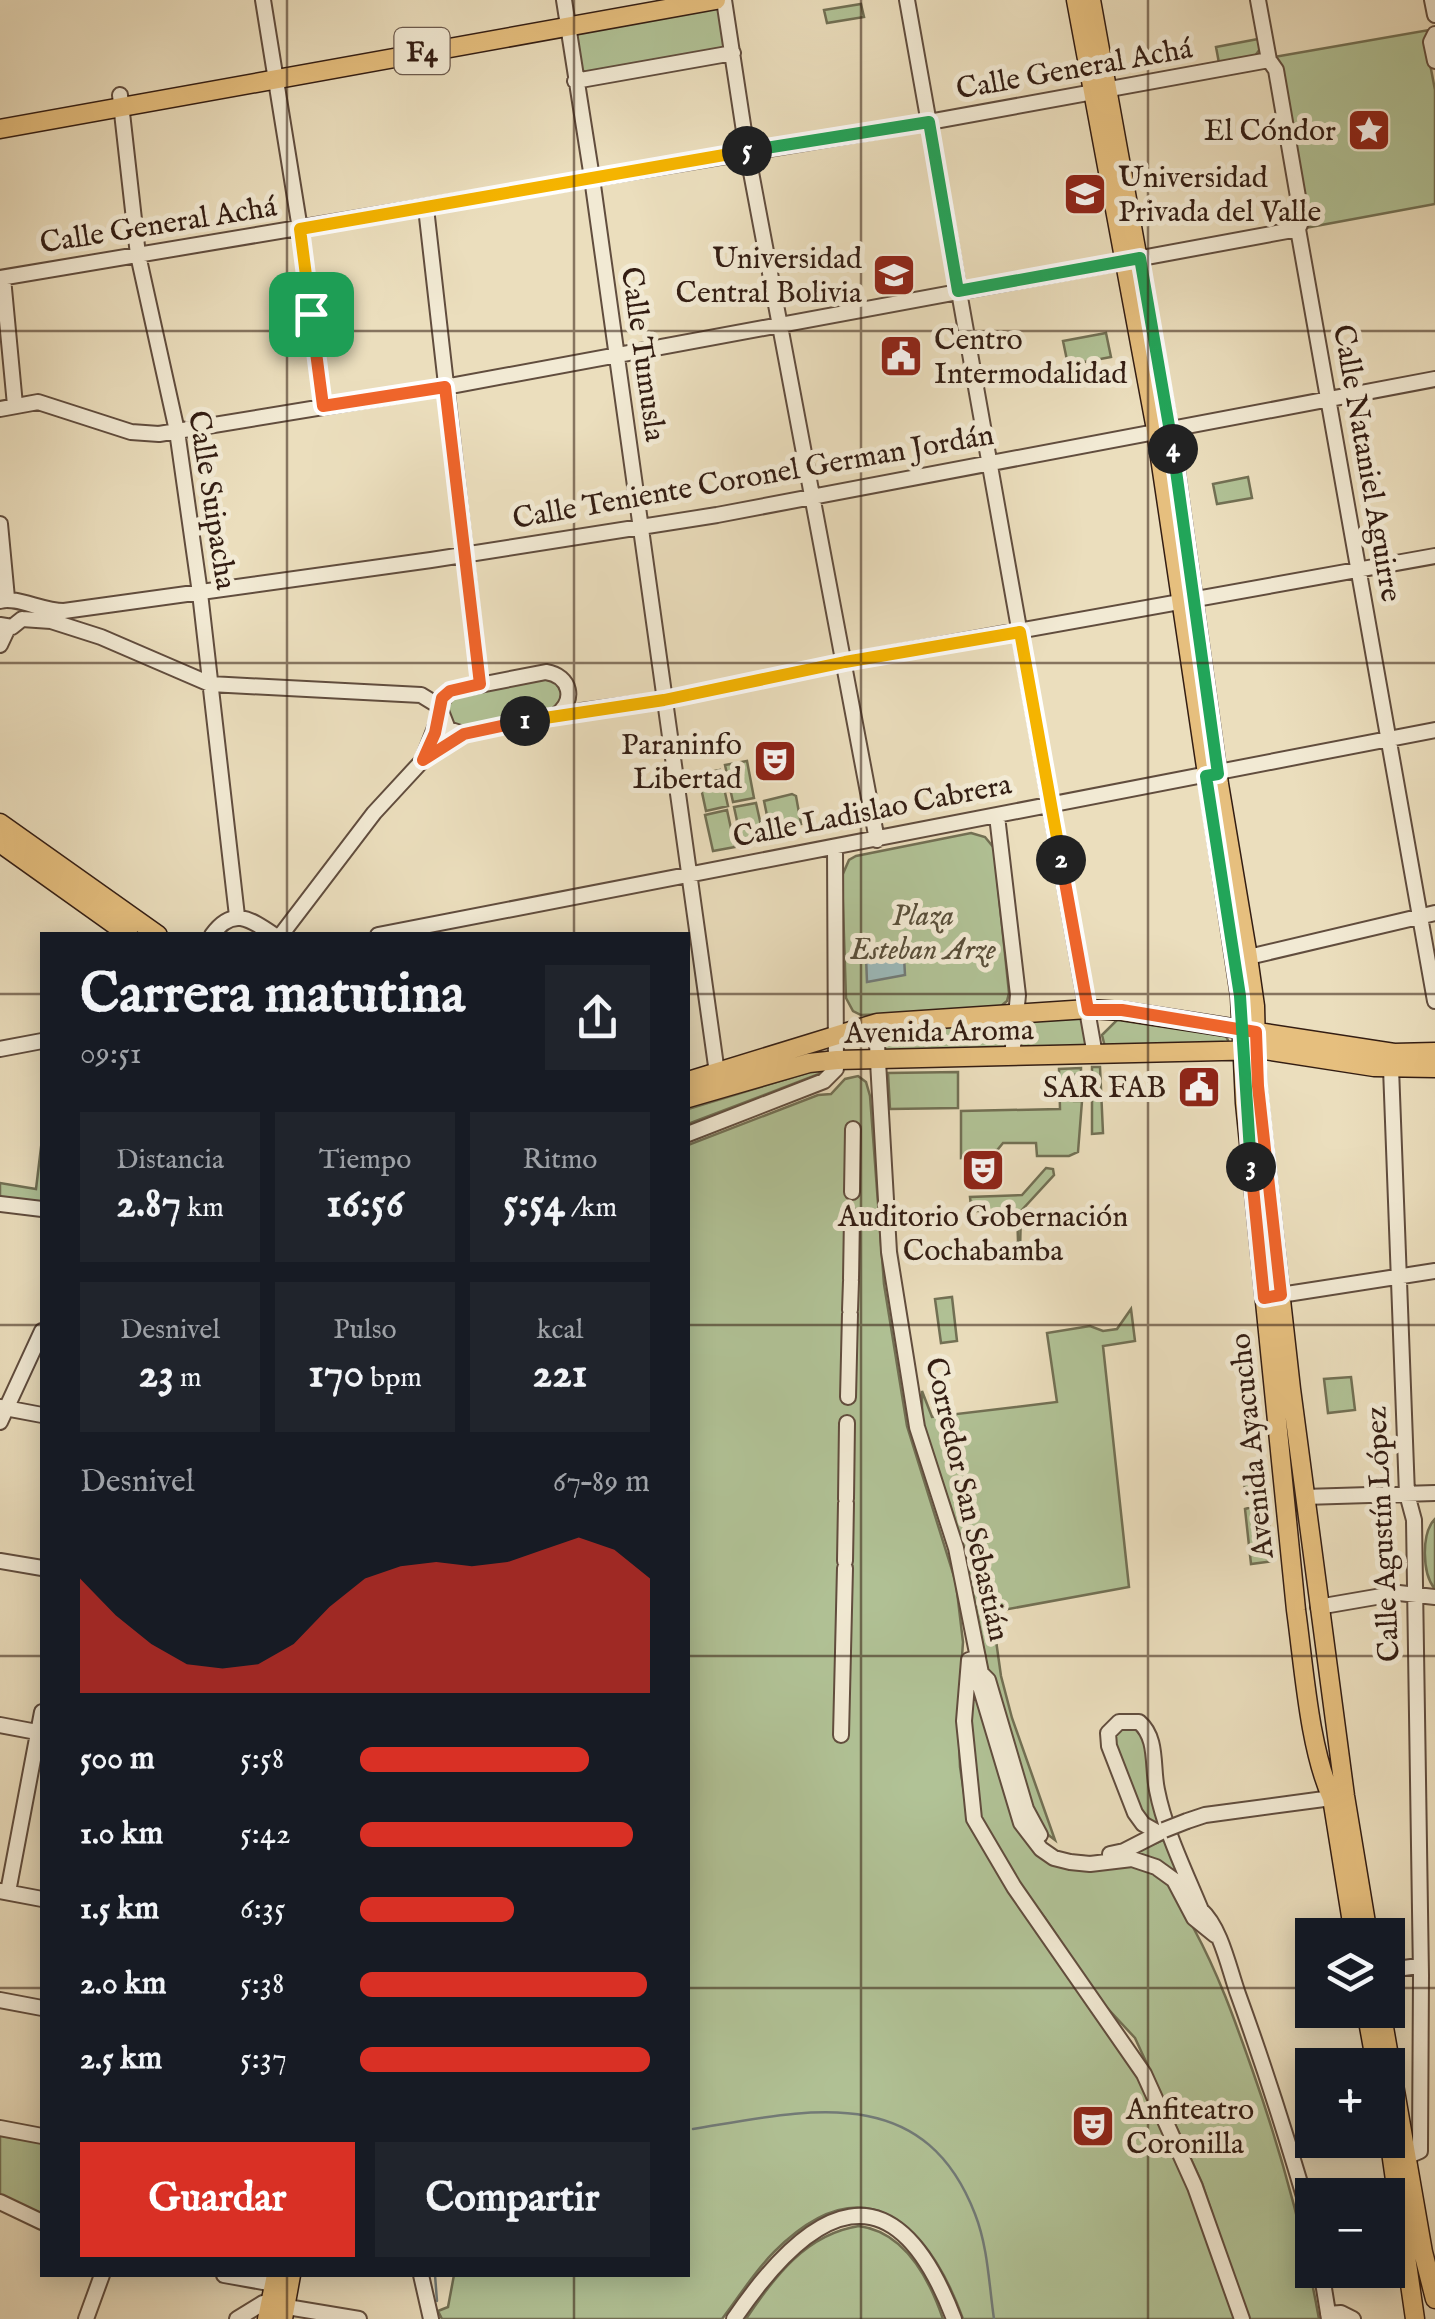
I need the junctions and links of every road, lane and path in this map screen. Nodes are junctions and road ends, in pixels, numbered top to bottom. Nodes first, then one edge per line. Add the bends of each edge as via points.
1 (263, 0) edge
2 (645, 0) edge
3 (716, 0) edge
4 (724, 0) edge
5 (907, 0) edge
6 (1076, 0) edge
7 (1091, 0) edge
8 (1258, 0) edge
9 (1432, 0) edge
10 (565, 14) edge
11 (1435, 15) edge
12 (1435, 34) edge
13 (732, 53) junction
14 (1270, 60) junction
15 (1435, 61) edge
16 (276, 71) junction
17 (575, 81) junction
18 (1101, 91) junction
19 (121, 100) junction
20 (0, 117) edge
21 (929, 122) junction
22 (0, 128) edge
23 (748, 151) junction
24 (592, 178) junction
25 (426, 208) junction
26 (300, 229) junction
27 (1298, 229) junction
28 (138, 255) junction
29 (1133, 260) junction
30 (2, 278) edge
31 (958, 291) junction
32 (781, 324) junction
33 (615, 355) junction
34 (1435, 379) edge
35 (445, 387) junction
36 (1328, 399) junction
37 (323, 406) junction
38 (7, 407) edge
39 (1162, 430) junction
40 (177, 431) junction
41 (989, 462) junction
42 (814, 495) junction
43 (0, 524) edge
44 (641, 526) junction
45 (465, 555) junction
46 (1435, 556) edge
47 (1360, 570) junction
48 (200, 593) junction
49 (9, 600) edge
50 (1186, 600) junction
51 (98, 607) junction
52 (22, 619) junction
53 (4, 626) edge
54 (1020, 632) junction
55 (100, 637) junction
56 (0, 645) edge
57 (845, 662) junction
58 (210, 684) junction
59 (480, 684) junction
60 (664, 700) junction
61 (439, 710) junction
62 (556, 715) junction
63 (1435, 730) edge
64 (464, 734) junction
65 (1390, 738) junction
66 (423, 760) junction
67 (1212, 775) junction
68 (1051, 803) junction
69 (997, 816) junction
70 (0, 822) edge
71 (877, 840) junction
72 (0, 843) edge
73 (834, 847) junction
74 (689, 873) junction
75 (1428, 914) edge
76 (237, 916) junction
77 (126, 932) edge
78 (154, 932) edge
79 (214, 932) edge
80 (272, 932) edge
81 (280, 932) edge
82 (393, 932) edge
83 (1241, 958) junction
84 (1435, 1001) edge
85 (1088, 1010) junction
86 (1016, 1014) junction
87 (862, 1027) junction
88 (836, 1036) junction
89 (40, 1041) edge
90 (1249, 1041) junction
91 (0, 1049) edge
92 (1435, 1052) edge
93 (1095, 1055) junction
94 (1012, 1057) junction
95 (837, 1060) junction
96 (858, 1060) junction
97 (878, 1060) junction
98 (1391, 1068) junction
99 (1435, 1068) edge
100 (717, 1072) junction
101 (690, 1080) edge
102 (690, 1097) edge
103 (879, 1099) junction
104 (853, 1129) dead end
105 (690, 1133) edge
106 (0, 1204) edge
107 (40, 1209) edge
108 (1435, 1271) edge
109 (1397, 1278) junction
110 (1272, 1296) junction
111 (40, 1335) edge
112 (2, 1412) edge
113 (40, 1415) edge
114 (1435, 1493) edge
115 (1408, 1494) junction
116 (1304, 1498) junction
117 (0, 1560) edge
118 (40, 1568) edge
119 (1415, 1594) junction
120 (1435, 1596) edge
121 (1318, 1607) junction
122 (978, 1657) junction
123 (981, 1673) junction
124 (0, 1725) edge
125 (40, 1733) edge
126 (841, 1735) dead end
127 (1338, 1797) junction
128 (1162, 1832) junction
129 (4, 1891) edge
130 (40, 1899) edge
131 (1352, 1918) edge
132 (1364, 1918) edge
133 (1427, 1932) edge
134 (1216, 1934) junction
135 (1419, 1966) junction
136 (1405, 1968) edge
137 (0, 2000) edge
138 (40, 2008) edge
139 (1384, 2028) edge
140 (0, 2128) edge
141 (40, 2136) edge
142 (1406, 2157) junction
143 (1392, 2158) edge
144 (1298, 2178) edge
145 (0, 2202) edge
146 (40, 2221) edge
147 (101, 2277) edge
148 (421, 2277) edge
149 (280, 2278) edge
150 (1324, 2288) edge
151 (1435, 2299) edge
152 (276, 2312) edge
153 (1329, 2316) edge
154 (86, 2319) edge
155 (237, 2319) edge
156 (359, 2319) edge
157 (431, 2319) edge
158 (734, 2319) edge
159 (954, 2319) edge
160 (1242, 2319) edge
161 (1353, 2319) edge
162 (1415, 2319) edge

1 - 16 street
2 - 10 main road, F4
3 - 10 main road, F4
4 - 13 street
5 - 21 street
6 - 18 main road, Avenida Ayacucho
7 - 18 main road, Avenida Ayacucho
8 - 14 street, Calle Nataniel Aguirre
9 - 11 street
10 - 16 main road, F4
10 - 17 street, Calle Tumusla
12 - 15 street
13 - 17 street
13 - 23 street
14 - 18 street, Calle General Achá
14 - 27 street, Calle Nataniel Aguirre via 1302,220
16 - 19 main road, F4
16 - 26 street
17 - 24 street, Calle Tumusla
18 - 21 street, Calle General Achá
18 - 29 main road, Avenida Ayacucho
19 - 20 main road, F4
19 - 22 main road, F4
19 - 28 street, Calle Suipacha
21 - 23 street, Calle General Achá
21 - 31 street
23 - 24 street, Calle General Achá
23 - 32 street
24 - 25 street, Calle General Achá
24 - 33 street, Calle Tumusla
25 - 26 street, Calle General Achá
25 - 35 street
26 - 28 street, Calle General Achá
26 - 37 street
27 - 29 street
27 - 36 street, Calle Nataniel Aguirre
28 - 30 street, Calle General Achá
28 - 40 street, Calle Suipacha
29 - 31 street
29 - 39 main road, Avenida Ayacucho
30 - 38 street
31 - 32 street
31 - 41 street
32 - 33 street
32 - 42 street
33 - 35 street
33 - 44 street, Calle Tumusla
34 - 36 street, Calle Teniente Coronel German Jordán
35 - 37 street
35 - 45 street
36 - 39 street, Calle Teniente Coronel German Jordán
36 - 47 street, Calle Nataniel Aguirre
37 - 40 street
38 - 40 street via 38,402 131,432
39 - 41 street, Calle Teniente Coronel German Jordán
39 - 50 main road, Avenida Ayacucho
40 - 48 street, Calle Suipacha
41 - 42 street, Calle Teniente Coronel German Jordán
41 - 54 street
42 - 44 street, Calle Teniente Coronel German Jordán
42 - 57 street
43 - 49 street
44 - 45 street, Calle Teniente Coronel German Jordán
44 - 60 street, Calle Tumusla
45 - 48 street, Calle Teniente Coronel German Jordán
45 - 59 street
46 - 47 street
47 - 50 street
47 - 65 street, Calle Nataniel Aguirre
48 - 51 street, Calle Teniente Coronel German Jordán
48 - 58 street, Calle Suipacha
49 - 51 street, Calle Teniente Coronel German Jordán via 50,611
49 - 52 street
50 - 54 street
50 - 67 main road, Avenida Ayacucho
51 - 55 street
52 - 53 street
52 - 55 street
53 - 56 street
54 - 57 street
54 - 68 street
55 - 58 street
57 - 60 street
57 - 71 street
58 - 61 street via 411,693
58 - 76 street, Calle Suipacha
59 - 61 street via 450,691
59 - 62 street via 556,673 569,694
60 - 62 street
60 - 74 street, Calle Tumusla
61 - 64 street via 448,730
61 - 66 street
62 - 64 street
63 - 65 street, Calle Ladislao Cabrera
64 - 66 street
65 - 67 street, Calle Ladislao Cabrera
65 - 75 street, Calle Nataniel Aguirre
66 - 81 street
67 - 68 street, Calle Ladislao Cabrera
67 - 83 main road, Avenida Ayacucho
68 - 69 street, Calle Ladislao Cabrera
68 - 85 street
69 - 71 street, Calle Ladislao Cabrera
69 - 86 street
70 - 78 main road
71 - 73 street, Calle Ladislao Cabrera
72 - 77 main road
73 - 74 street, Calle Ladislao Cabrera
73 - 88 street
74 - 82 street, Calle Ladislao Cabrera
74 - 100 street, Calle Tumusla
75 - 83 street
75 - 84 street, Calle Nataniel Aguirre
76 - 79 street
76 - 80 street
83 - 90 main road, Avenida Ayacucho
85 - 86 main road, Avenida Aroma
85 - 90 main road, Avenida Aroma via 1122,1010
85 - 93 street
86 - 87 main road, Avenida Aroma
86 - 94 street
87 - 88 main road, Avenida Aroma
87 - 97 street, Corredor San Sebastián via 876,1040
88 - 95 street
88 - 100 main road, Avenida Aroma
89 - 91 street
90 - 92 main road, Avenida Aroma
90 - 93 main road, Avenida Aroma
90 - 98 main road, Avenida Aroma
90 - 110 main road, Avenida Ayacucho
93 - 94 main road, Avenida Aroma
94 - 97 main road, Avenida Aroma
95 - 96 main road, Avenida Aroma
95 - 102 main road, Avenida Aroma
95 - 105 street via 824,1081
96 - 97 main road, Avenida Aroma
96 - 103 street, Corredor San Sebastián
97 - 103 street, Corredor San Sebastián
98 - 99 main road, Avenida Aroma
98 - 109 street, Calle Agustín López
100 - 101 main road, Avenida Aroma
103 - 122 street, Corredor San Sebastián via 890,1252 917,1427 956,1548
104 - 126 street
106 - 107 street
108 - 109 street
109 - 110 street
109 - 115 street, Calle Agustín López
110 - 116 main road, Avenida Ayacucho
110 - 127 main road, Avenida Ayacucho via 1296,1610 1324,1782
111 - 112 street
112 - 113 street
114 - 115 street
115 - 116 street
115 - 119 street, Calle Agustín López
116 - 121 main road, Avenida Ayacucho
117 - 118 street
119 - 120 street
119 - 121 street
119 - 133 street, Calle Agustín López
121 - 127 main road, Avenida Ayacucho
122 - 123 street, Corredor San Sebastián
122 - 160 street via 966,1669 964,1721 974,1819 1144,2074 1195,2187
123 - 128 street, Corredor San Sebastián via 1042,1838 1056,1849 1090,1856 1124,1851
123 - 134 street, Corredor San Sebastián via 1028,1835 1054,1858 1090,1864 1132,1859 1156,1867 1174,1880 1194,1918
124 - 125 street
125 - 129 street
127 - 128 street, Corredor San Sebastián, bridge via 1205,1815
127 - 131 main road, Avenida Ayacucho
127 - 132 main road, Avenida Ayacucho
128 - 134 street via 1139,1820 1109,1746 1108,1732 1120,1722 1138,1722 1151,1739 1164,1815 1200,1910
129 - 130 street
133 - 135 street, Calle Agustín López
134 - 144 street
135 - 136 street
135 - 142 street, Calle Agustín López via 1420,2152
137 - 138 street
139 - 142 main road
140 - 141 street
142 - 151 main road
143 - 162 main road
145 - 146 street
147 - 154 street
148 - 157 street
149 - 152 main road
150 - 153 street
152 - 155 street via 257,2305
152 - 156 street
153 - 161 street
158 - 159 street via 794,2244 835,2219 856,2216 902,2232

